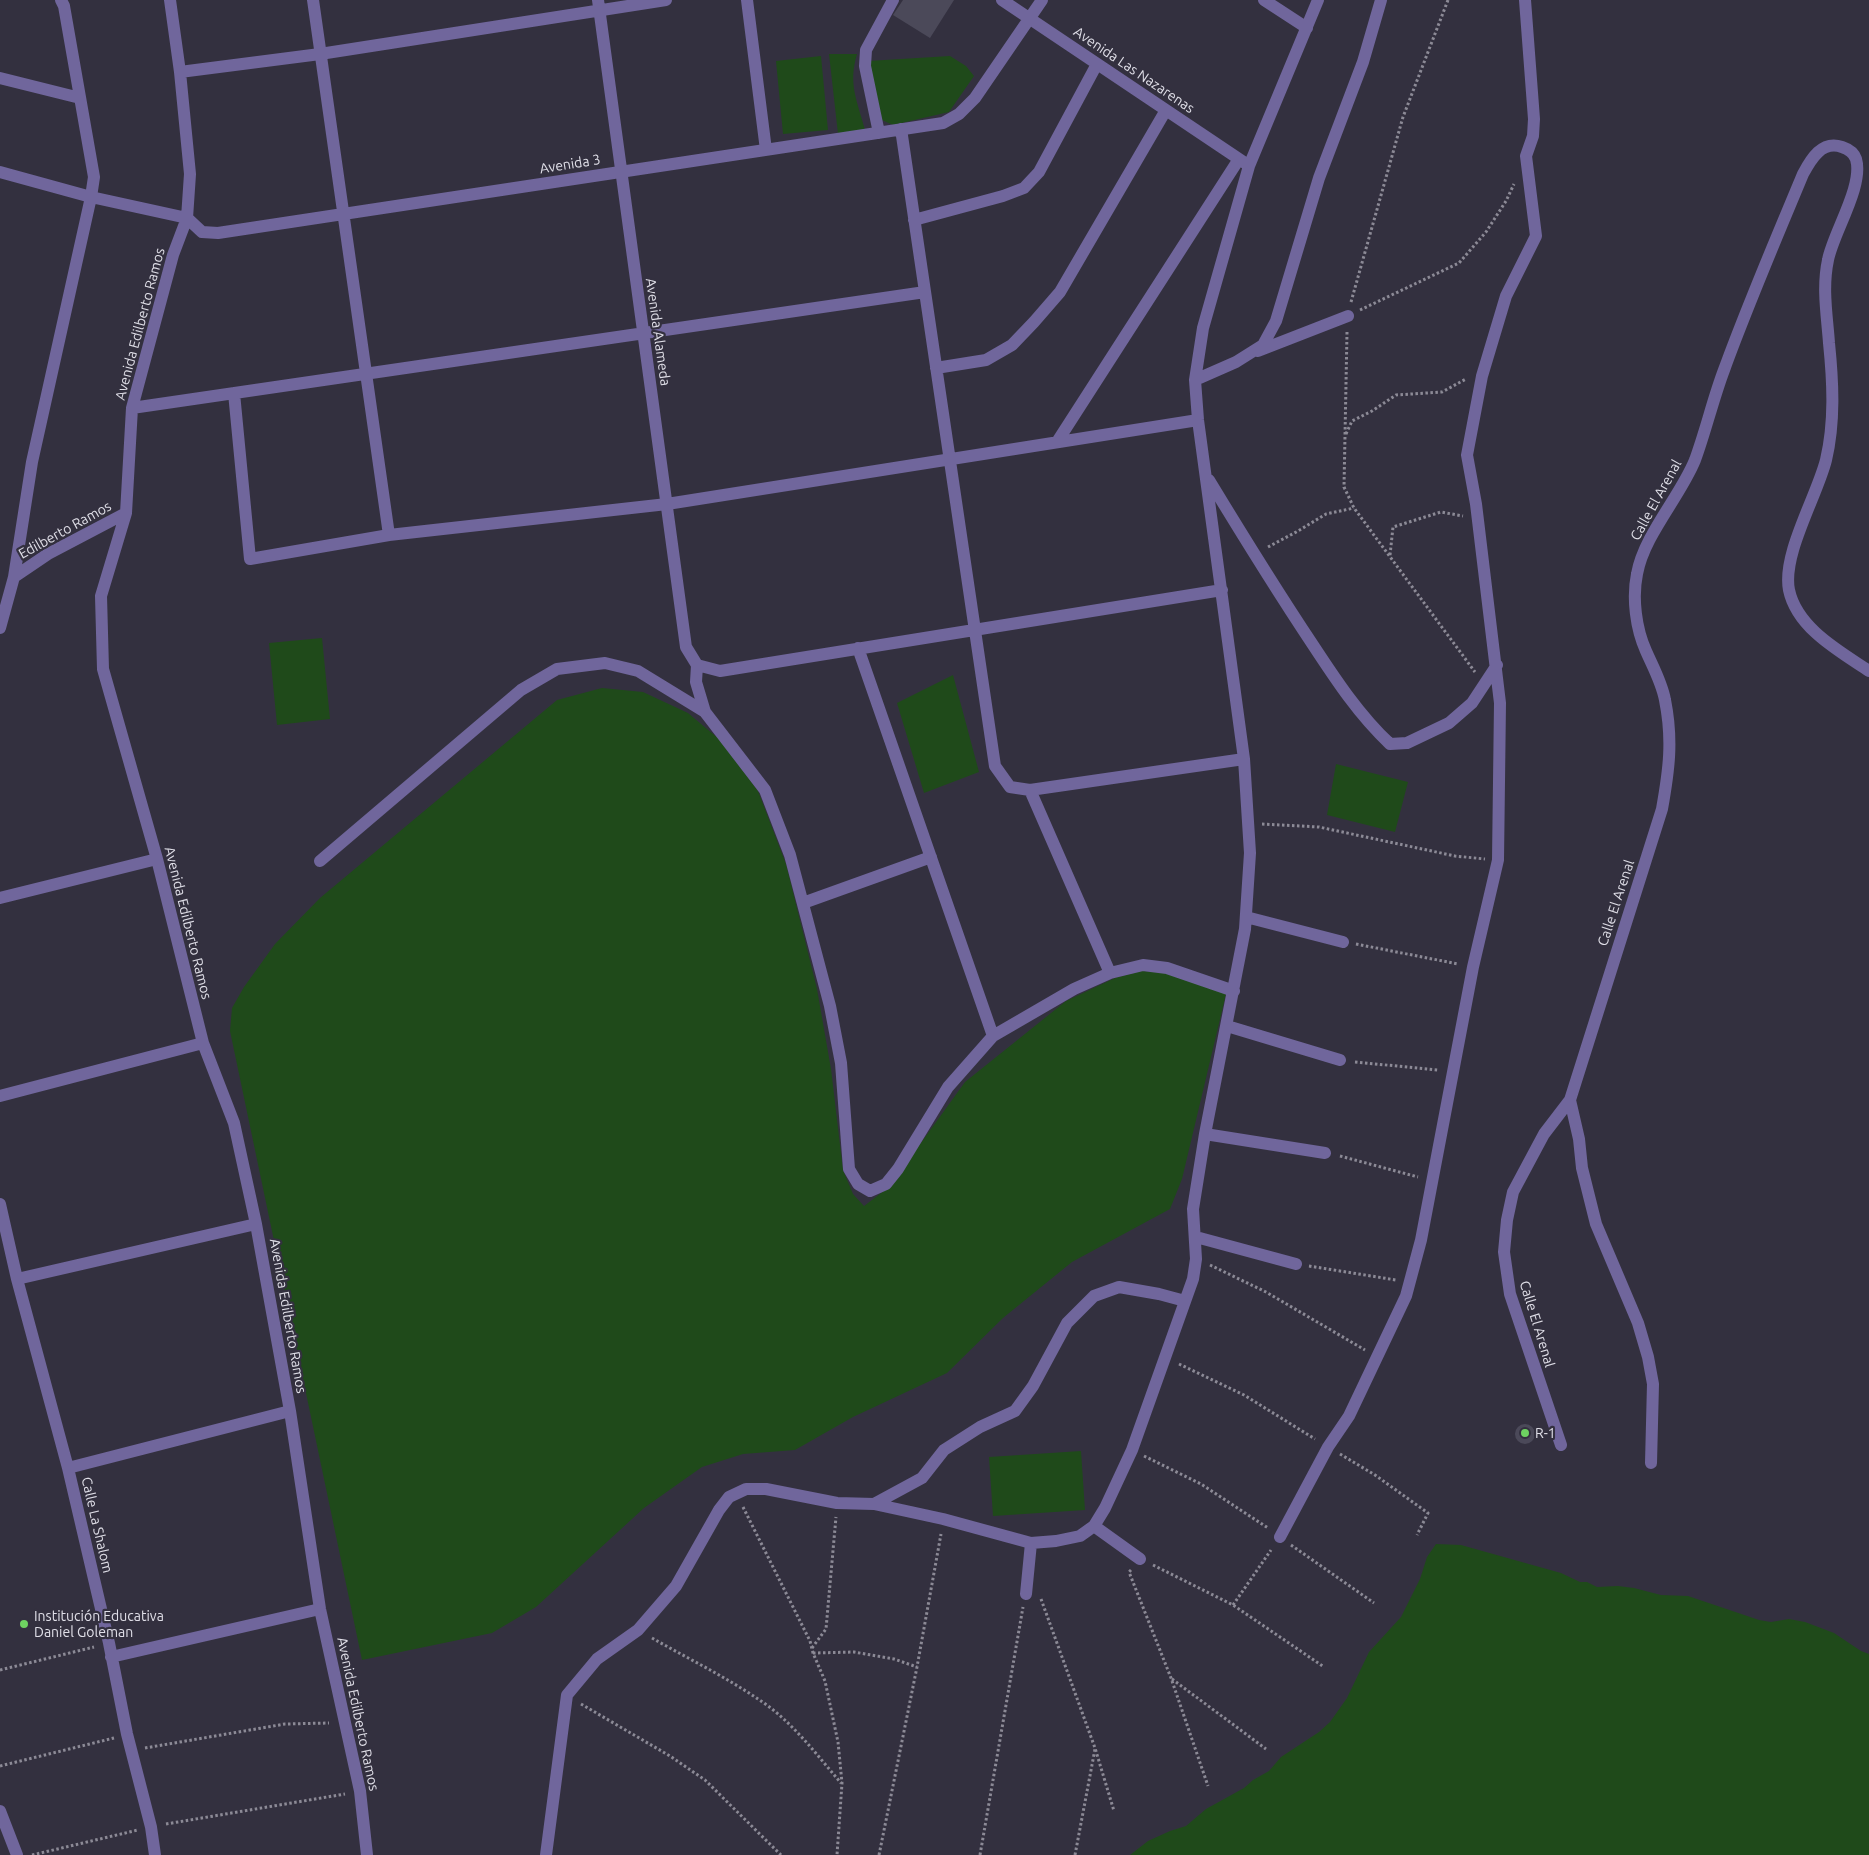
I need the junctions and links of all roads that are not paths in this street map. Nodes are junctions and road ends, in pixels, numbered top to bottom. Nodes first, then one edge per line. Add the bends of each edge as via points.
1 (61, 0) edge
2 (170, 0) edge
3 (313, 0) edge
4 (666, 0) edge
5 (747, 0) edge
6 (893, 0) edge
7 (1002, 0) edge
8 (1042, 0) edge
9 (1264, 0) edge
10 (1318, 0) edge
11 (1381, 0) edge
12 (1525, 0) edge
13 (599, 5) edge
14 (1029, 18) junction
15 (1307, 28) junction
16 (320, 54) junction
17 (1097, 64) junction
18 (180, 72) junction
19 (0, 78) edge
20 (80, 98) junction
21 (1166, 110) junction
22 (901, 129) junction
23 (878, 133) junction
24 (766, 150) junction
25 (1244, 162) junction
26 (0, 172) edge
27 (622, 172) junction
28 (92, 197) junction
29 (342, 214) junction
30 (187, 218) junction
31 (914, 220) junction
32 (925, 292) junction
33 (1348, 316) road end
34 (643, 332) junction
35 (1248, 355) junction
36 (936, 368) junction
37 (365, 373) junction
38 (1195, 380) junction
39 (234, 393) junction
40 (132, 408) junction
41 (1198, 420) junction
42 (1058, 442) junction
43 (950, 460) junction
44 (1206, 476) junction
45 (667, 504) junction
46 (126, 513) junction
47 (389, 535) junction
48 (14, 577) junction
49 (1222, 590) junction
50 (0, 628) edge
51 (975, 630) junction
52 (858, 648) junction
53 (698, 665) junction
54 (1497, 665) junction
55 (1869, 671) edge
56 (705, 712) junction
57 (1244, 759) junction
58 (1030, 790) junction
59 (931, 857) junction
60 (156, 859) junction
61 (320, 861) dead end
62 (0, 898) edge
63 (803, 903) junction
64 (1246, 917) junction
65 (1343, 942) road end
66 (1110, 973) junction
67 (1234, 991) junction
68 (1227, 1026) junction
69 (993, 1036) junction
70 (203, 1043) junction
71 (1340, 1060) road end
72 (0, 1096) edge
73 (1570, 1100) junction
74 (1205, 1134) junction
75 (1325, 1152) road end
76 (0, 1204) edge
77 (256, 1224) junction
78 (1196, 1238) junction
79 (1296, 1264) road end
80 (17, 1279) junction
81 (1185, 1301) junction
82 (290, 1411) junction
83 (1561, 1445) dead end
84 (1652, 1463) dead end
85 (68, 1468) junction
86 (874, 1504) junction
87 (1094, 1526) junction
88 (1280, 1537) road end
89 (1032, 1543) junction
90 (1140, 1559) road end
91 (1026, 1594) road end
92 (320, 1609) junction
93 (111, 1657) junction
94 (0, 1811) edge
95 (17, 1855) edge
96 (155, 1855) edge
97 (367, 1855) edge
98 (546, 1855) edge

1 - 20 street
2 - 18 street, Avenida Edilberto Ramos
3 - 16 street
4 - 13 street
5 - 24 street
6 - 23 street via 866,50 865,66
7 - 14 street, Avenida Las Nazarenas
8 - 14 street
9 - 15 street
10 - 15 street
11 - 35 street via 1363,62 1319,178 1276,321 1264,346
12 - 54 street via 1534,119 1534,136 1526,156 1536,236 1506,296 1484,369 1467,455
13 - 16 street
13 - 27 street, Avenida Alameda
14 - 17 street, Avenida Las Nazarenas
14 - 22 street, Avenida 3 via 975,98 959,114 944,123
15 - 25 street
16 - 18 street
16 - 29 street
17 - 21 street, Avenida Las Nazarenas
17 - 31 street via 1039,172 1024,188
18 - 30 street, Avenida Edilberto Ramos via 190,174
19 - 20 street
20 - 28 street via 94,177
21 - 25 street, Avenida Las Nazarenas
21 - 36 street via 1060,292 1034,322 1012,345 986,360
22 - 23 street, Avenida 3
22 - 31 street
23 - 24 street, Avenida 3
24 - 27 street, Avenida 3
25 - 38 street via 1202,328
25 - 42 street
26 - 28 street
27 - 29 street, Avenida 3
27 - 34 street, Avenida Alameda
28 - 30 street
28 - 48 street via 32,462
29 - 30 street, Avenida 3 via 218,233 202,232
29 - 37 street
30 - 40 street, Avenida Edilberto Ramos via 173,254
31 - 32 street
32 - 34 street
32 - 36 street
33 - 35 street
34 - 37 street
34 - 45 street, Avenida Alameda
35 - 38 street
36 - 43 street
37 - 39 street
37 - 47 street
38 - 41 street
39 - 40 street
39 - 47 street via 250,559
40 - 46 street, Avenida Edilberto Ramos
41 - 42 street
41 - 44 street
42 - 43 street
43 - 45 street
43 - 51 street
44 - 49 street
44 - 54 street via 1351,702 1390,744 1407,743 1449,723 1472,703
45 - 47 street
45 - 53 street, Avenida Alameda via 686,647
46 - 48 street, Edilberto Ramos via 48,554
46 - 60 street, Avenida Edilberto Ramos via 101,596 103,669
48 - 50 street, Edilberto Ramos
49 - 51 street
49 - 57 street
51 - 52 street
51 - 58 street via 995,766 1010,787
52 - 53 street via 720,671
52 - 59 street
53 - 56 street via 696,682
54 - 88 street via 1500,703 1498,860 1473,967 1421,1240 1406,1296 1349,1416 1328,1447
55 - 73 street, Calle El Arenal via 1804,621 1795,607 1787,576 1790,557 1820,478 1830,438 1832,365 1825,277 1828,257 1855,182 1856,167 1850,151 1831,146 1820,150 1802,174 1724,370 1695,459 1650,541 1637,573 1638,625 1665,699 1670,765 1662,809
56 - 61 street via 638,671 604,663 557,670 521,690
56 - 63 street via 765,790 790,855
57 - 58 street
57 - 64 street via 1250,853
58 - 66 street
59 - 63 street
59 - 69 street
60 - 62 street
60 - 70 street, Avenida Edilberto Ramos
63 - 69 street via 830,1006 841,1063 849,1169 858,1184 870,1191 886,1184 948,1087
64 - 65 street
64 - 67 street
66 - 67 street via 1143,965 1167,968
66 - 69 street via 1074,989
67 - 68 street
68 - 71 street
68 - 74 street
70 - 72 street
70 - 77 street, Avenida Edilberto Ramos via 234,1123
73 - 83 street, Calle El Arenal via 1544,1134 1513,1192 1504,1252 1510,1294
73 - 84 street via 1596,1224 1638,1323 1648,1357 1653,1384
74 - 75 street
74 - 78 street via 1193,1209
76 - 80 street, Calle La Shalom
77 - 80 street
77 - 82 street, Avenida Edilberto Ramos
78 - 79 street
78 - 81 street via 1193,1279
80 - 85 street, Calle La Shalom
81 - 86 street via 1119,1288 1094,1296 1067,1323 1034,1386 1015,1411 980,1427 944,1450 922,1478
81 - 87 street via 1132,1450
82 - 85 street
82 - 92 street, Avenida Edilberto Ramos
85 - 93 street, Calle La Shalom
86 - 89 street
86 - 98 street via 837,1503 766,1488 746,1489 729,1498 676,1586 638,1630 597,1659 567,1695
87 - 89 street via 1080,1536
87 - 90 street
89 - 91 street
92 - 93 street
92 - 97 street, Avenida Edilberto Ramos via 360,1791
93 - 96 street, Calle La Shalom
94 - 95 street

